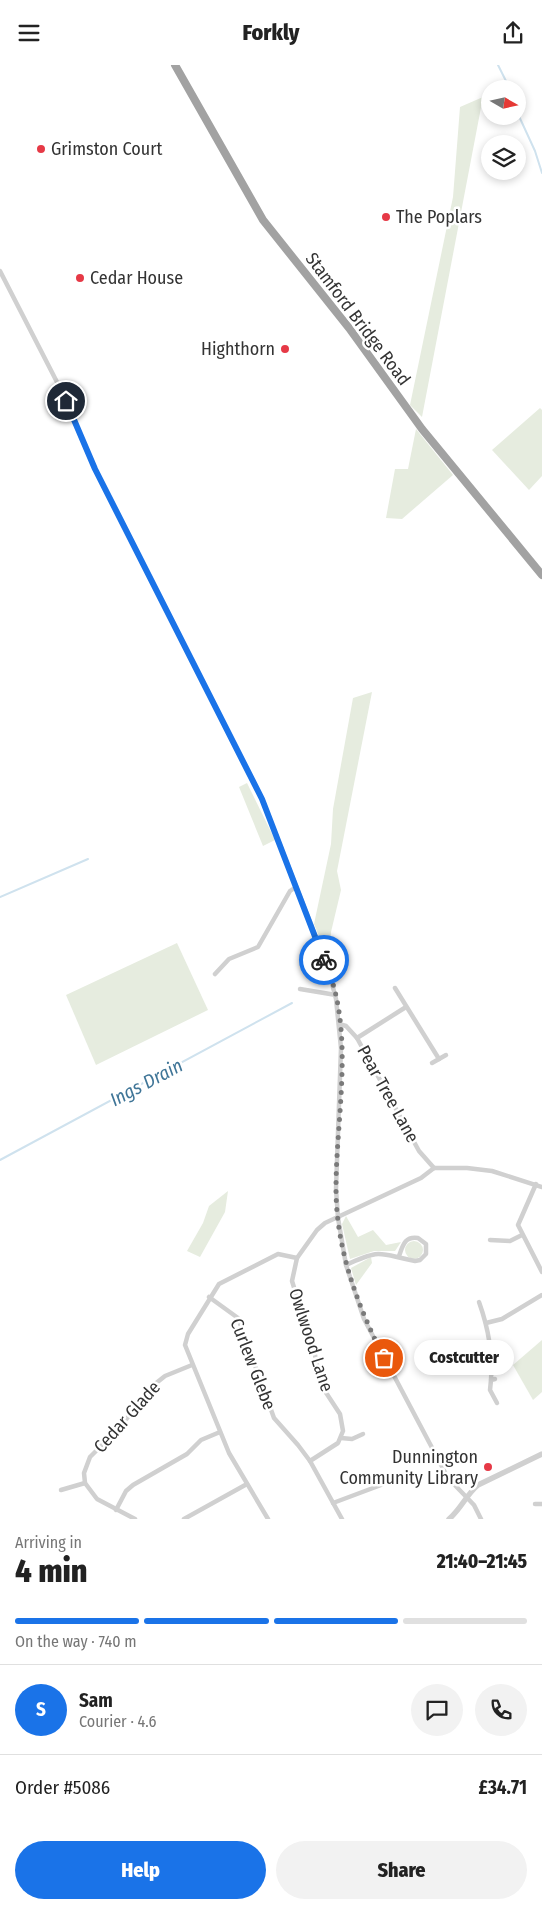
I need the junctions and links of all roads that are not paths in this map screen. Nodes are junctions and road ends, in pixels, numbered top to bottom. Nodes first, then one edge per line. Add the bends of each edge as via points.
1 (175, 65) edge
2 (0, 271) edge
3 (542, 575) edge
4 (296, 887) junction
5 (215, 974) dead end
6 (395, 988) dead end
7 (300, 989) dead end
8 (336, 995) junction
9 (406, 1007) junction
10 (339, 1024) junction
11 (357, 1038) junction
12 (446, 1055) dead end
13 (439, 1059) junction
14 (432, 1063) dead end
15 (434, 1168) junction
16 (536, 1185) junction
17 (542, 1187) edge
18 (338, 1218) junction
19 (522, 1235) junction
20 (490, 1240) dead end
21 (399, 1256) junction
22 (297, 1258) junction
23 (346, 1265) junction
24 (542, 1272) edge
25 (542, 1295) edge
26 (209, 1297) junction
27 (479, 1302) dead end
28 (486, 1323) junction
29 (192, 1365) junction
30 (497, 1403) dead end
31 (220, 1432) junction
32 (363, 1433) dead end
33 (341, 1437) junction
34 (542, 1454) edge
35 (310, 1461) junction
36 (85, 1483) junction
37 (247, 1483) junction
38 (381, 1485) dead end
39 (61, 1490) dead end
40 (466, 1497) junction
41 (333, 1503) junction
42 (535, 1504) dead end
43 (542, 1504) edge
44 (116, 1510) junction
45 (135, 1519) edge
46 (184, 1519) edge
47 (268, 1519) edge
48 (342, 1519) edge
49 (449, 1519) edge
50 (481, 1519) edge

1 - 3 highway, Stamford Bridge Road via 263,220 349,328 422,429
2 - 4 street via 58,383 95,469 262,799
4 - 5 street via 290,891 258,947 229,959
4 - 8 street
6 - 9 street
7 - 8 street
8 - 10 street
9 - 11 street
9 - 13 street
10 - 11 street, Pear Tree Lane via 346,1026
10 - 18 street
11 - 15 street, Pear Tree Lane via 419,1151
12 - 13 street
13 - 14 street
15 - 16 street via 492,1171
15 - 18 street, Owlwood Lane via 421,1178
16 - 17 street
16 - 19 street via 518,1221
18 - 22 street, Owlwood Lane via 320,1225
18 - 23 street
19 - 20 street via 510,1241
19 - 24 street
21 - 21 street via 420,1260 426,1254 426,1244 418,1238 409,1239
21 - 23 street via 374,1253
22 - 26 street via 278,1254 218,1284
22 - 33 street, Owlwood Lane via 292,1275 293,1288 315,1355 321,1385 342,1419
23 - 40 street via 364,1319 384,1358 448,1478
25 - 28 street via 502,1319
26 - 29 street via 186,1339 185,1350
26 - 35 street, Curlew Glebe via 236,1315 274,1418
27 - 28 street
28 - 30 street via 492,1355 490,1390
29 - 31 street
29 - 36 street, Cedar Glade via 165,1376 155,1384 90,1457 84,1473
31 - 37 street
31 - 44 street via 132,1485
32 - 33 street via 352,1439
33 - 35 street
34 - 40 street via 478,1485
35 - 41 street, Curlew Glebe
36 - 39 street
36 - 44 street via 97,1499
37 - 46 street
37 - 47 street
38 - 41 street
40 - 49 street
40 - 50 street
41 - 48 street, Curlew Glebe
42 - 43 street
44 - 45 street

